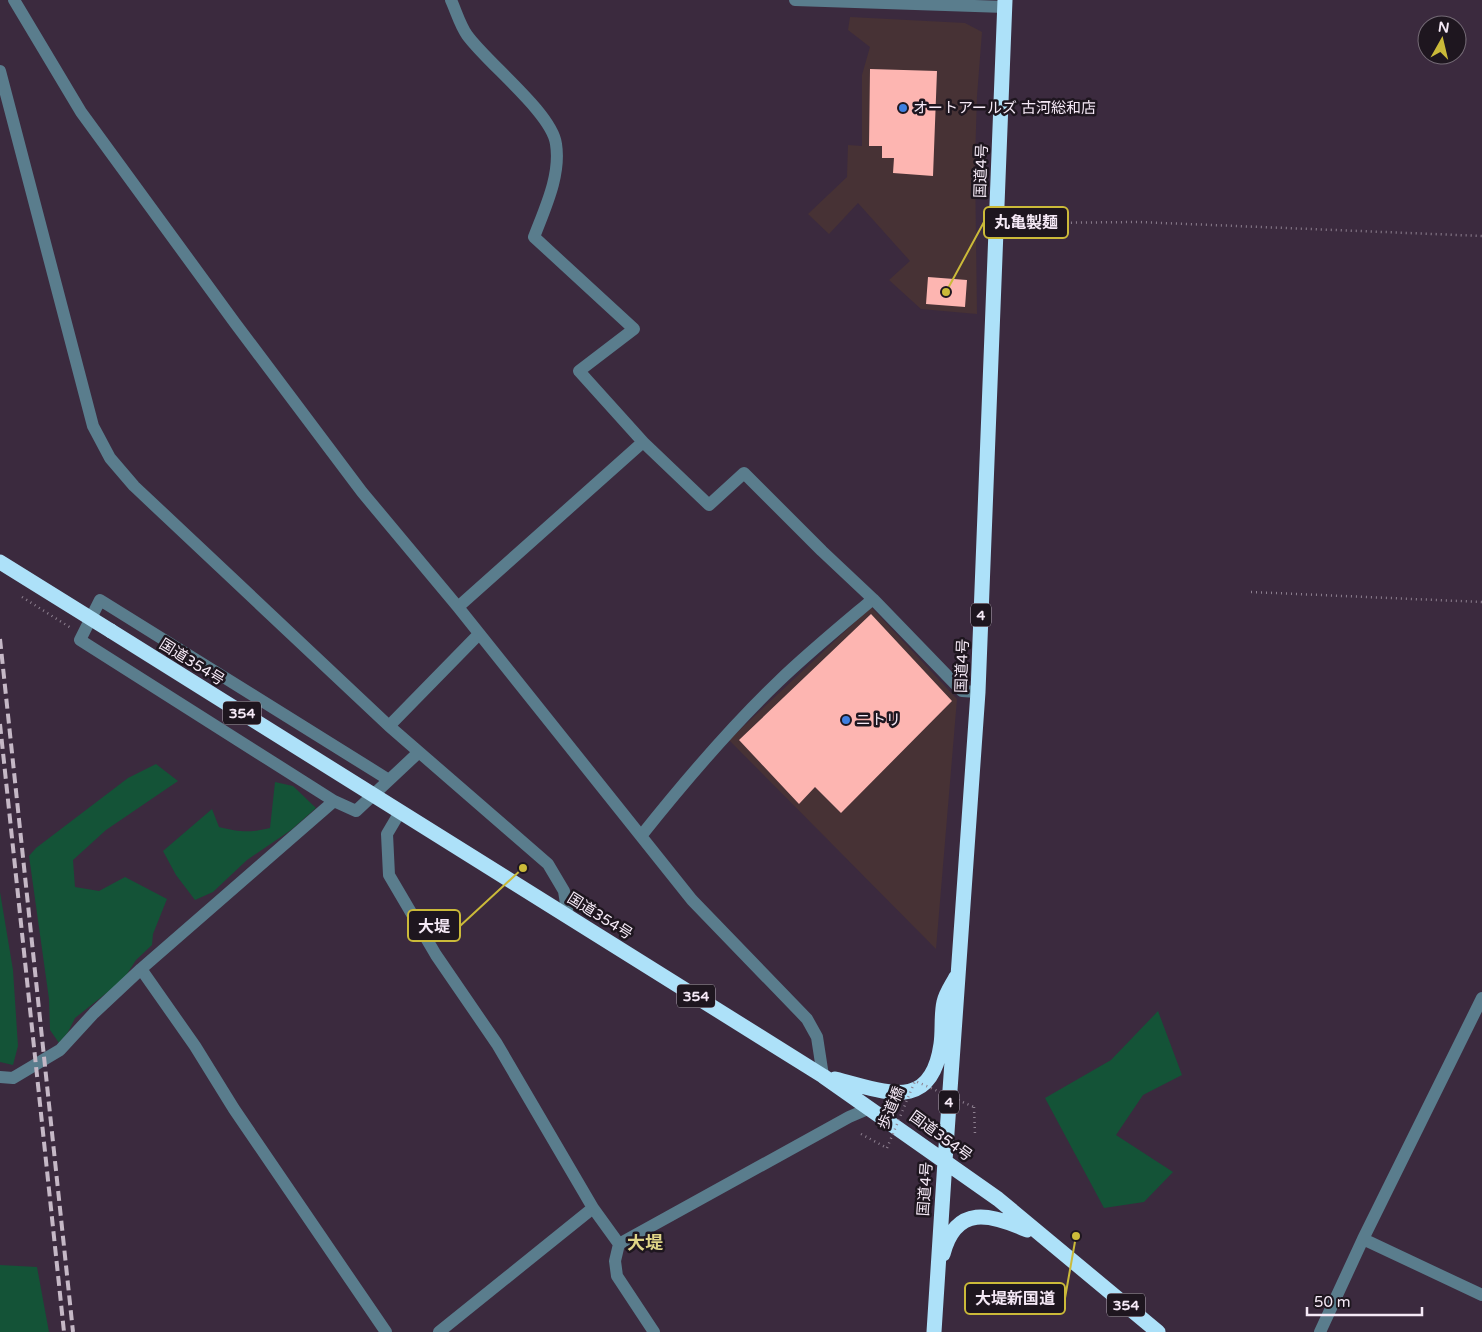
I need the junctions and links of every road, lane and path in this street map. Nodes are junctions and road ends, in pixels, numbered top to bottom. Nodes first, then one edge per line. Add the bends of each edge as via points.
1 (14, 0) edge
2 (451, 0) edge
3 (795, 0) edge
4 (1005, 3) edge
5 (0, 71) edge
6 (997, 220) junction
7 (1482, 236) edge
8 (643, 442) junction
9 (0, 562) edge
10 (1251, 592) dead end
11 (22, 597) dead end
12 (873, 599) junction
13 (1482, 602) edge
14 (458, 607) junction
15 (61, 622) dead end
16 (479, 634) junction
17 (978, 692) junction
18 (389, 726) junction
19 (419, 752) junction
20 (389, 780) junction
21 (373, 795) junction
22 (334, 800) junction
23 (400, 812) junction
24 (641, 836) junction
25 (568, 916) junction
26 (141, 969) junction
27 (959, 971) junction
28 (1482, 998) edge
29 (824, 1076) junction
30 (0, 1077) edge
31 (870, 1108) junction
32 (861, 1134) dead end
33 (975, 1134) dead end
34 (945, 1161) junction
35 (593, 1208) junction
36 (1045, 1238) junction
37 (1363, 1239) junction
38 (619, 1244) junction
39 (937, 1274) junction
40 (1482, 1295) edge
41 (386, 1332) edge
42 (439, 1332) edge
43 (654, 1332) edge
44 (934, 1332) edge
45 (1158, 1332) edge
46 (1320, 1332) edge

1 - 14 street via 82,112 235,323 362,492
2 - 8 street via 466,34 546,121 556,143 557,162 550,194 534,237 634,329 579,371
3 - 4 street
4 - 6 highway, 国道4号 / 4
5 - 18 street via 93,426 110,458 134,486
6 - 7 path via 1138,222
6 - 17 highway, 国道4号 / 4
8 - 12 street via 709,505 744,473
8 - 14 street
9 - 21 highway, 国道354号 / 354, bridge
10 - 13 path
11 - 15 path
12 - 17 street via 962,691
12 - 24 street via 779,681 733,727
14 - 16 street
16 - 18 street
16 - 24 street
17 - 27 highway, 国道4号 / 4
18 - 19 street
19 - 20 street
19 - 25 street via 548,864 564,890
20 - 21 street
20 - 22 street via 100,600 80,640
21 - 22 street via 356,811
21 - 23 highway, 国道354号 / 354
22 - 26 street
23 - 25 highway, 国道354号 / 354
23 - 35 street via 387,834 389,875 436,955 497,1044
24 - 29 street via 692,900 806,1018 817,1038
25 - 29 highway, 国道354号 / 354
26 - 30 street via 94,1012 60,1050 13,1078
26 - 41 street via 196,1046 234,1109
27 - 29 highway via 944,1001 936,1066 922,1086 914,1091 891,1092
27 - 34 highway, 国道4号 / 4
28 - 37 street
29 - 31 highway, 国道354号 / 354
31 - 34 highway, 国道354号 / 354
31 - 38 street
32 - 33 path, 歩道橋, bridge via 887,1148 915,1082 974,1107
34 - 36 highway, 国道354号 / 354
34 - 39 highway, 国道4号 / 4
35 - 38 street
35 - 42 street
36 - 39 highway via 993,1217 968,1218 951,1233
36 - 45 highway, 国道354号 / 354
37 - 40 street
37 - 46 street
38 - 43 street via 615,1261 617,1276
39 - 44 highway, 国道4号 / 4

